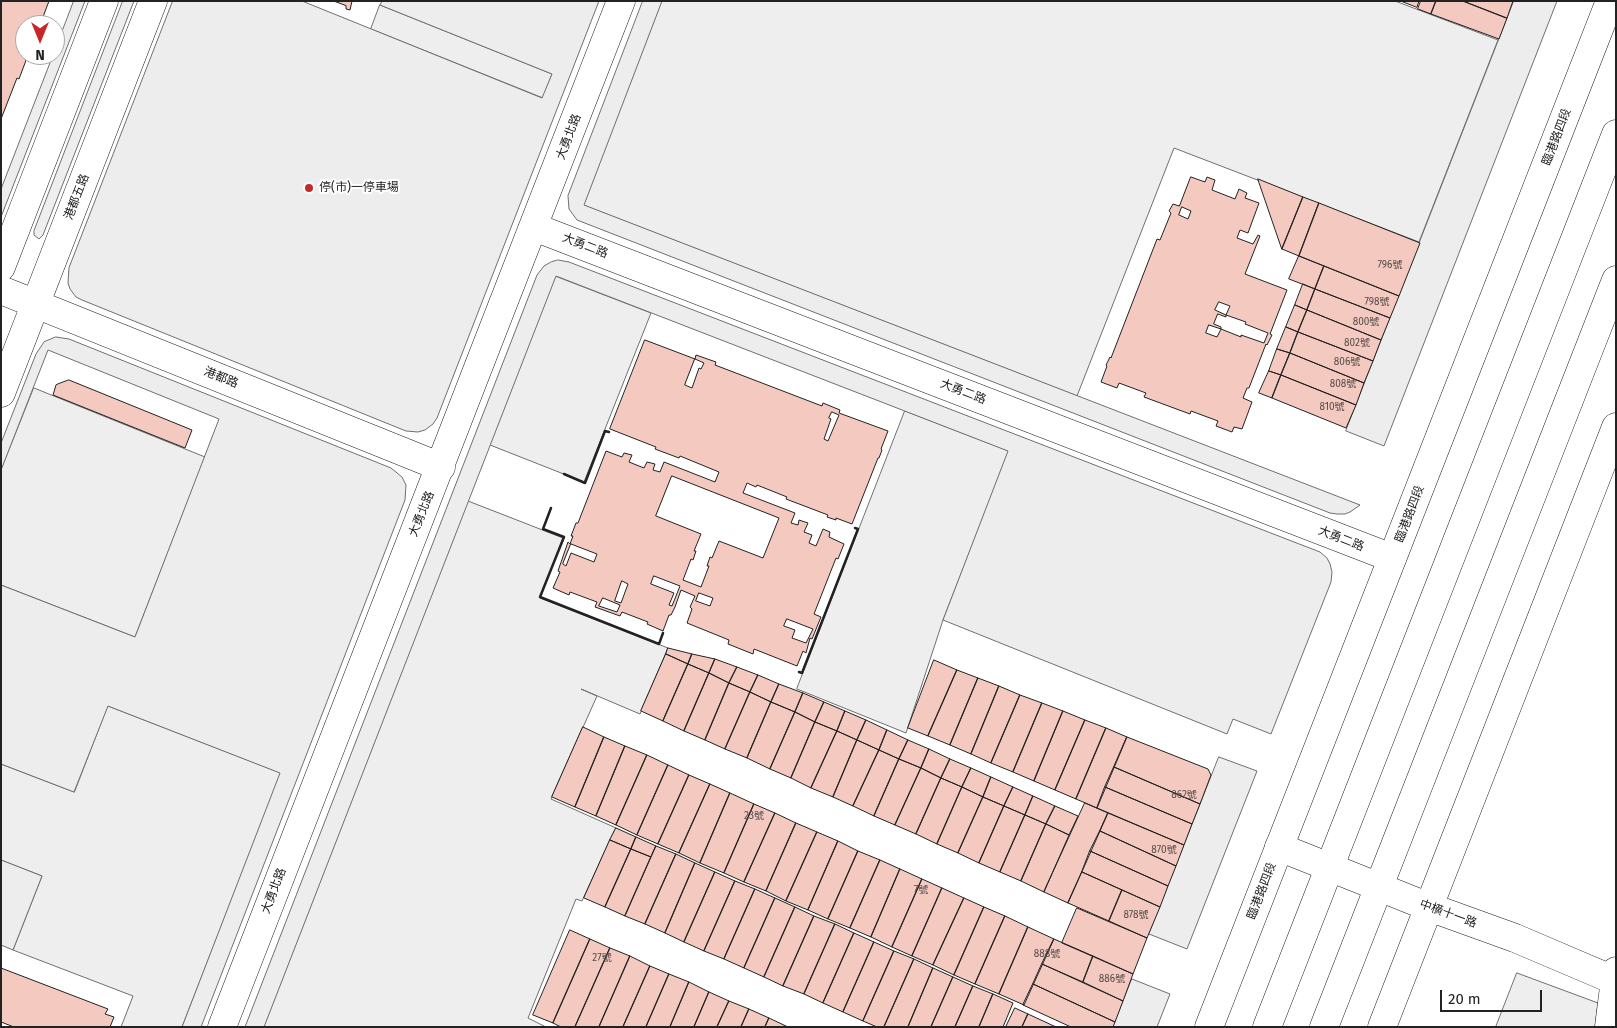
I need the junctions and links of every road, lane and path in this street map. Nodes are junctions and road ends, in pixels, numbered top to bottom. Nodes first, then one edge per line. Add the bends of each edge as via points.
1 (104, 1) edge
2 (153, 1) edge
3 (621, 1) edge
4 (1610, 1) edge
5 (1616, 134) edge
6 (534, 227) junction
7 (1, 267) edge
8 (1616, 280) edge
9 (1, 290) edge
10 (36, 304) junction
11 (1, 393) edge
12 (1616, 427) edge
13 (440, 467) junction
14 (1392, 558) junction
15 (1279, 847) junction
16 (1329, 867) junction
17 (1379, 887) junction
18 (1428, 907) junction
19 (1615, 978) edge
20 (222, 1027) edge
21 (1209, 1027) edge
22 (1267, 1027) edge
23 (1324, 1027) edge
24 (1382, 1027) edge
25 (1609, 1027) edge

1 - 7 street
2 - 10 street, 港都五路
3 - 6 street, 大勇北路
4 - 14 street, 臨港路四段
5 - 16 street
6 - 13 street, 大勇北路
6 - 14 street, 大勇二路
8 - 17 street
9 - 10 street, 港都路
10 - 11 street, 港都五路
10 - 13 street, 港都路
12 - 18 street
13 - 20 street, 大勇北路
14 - 15 street, 臨港路四段
15 - 16 street, 中橫十一路
15 - 21 street, 臨港路四段
16 - 17 street, 中橫十一路
16 - 22 street
17 - 18 street, 中橫十一路
17 - 23 street
18 - 19 street, 中橫十一路
18 - 24 street
19 - 25 street

